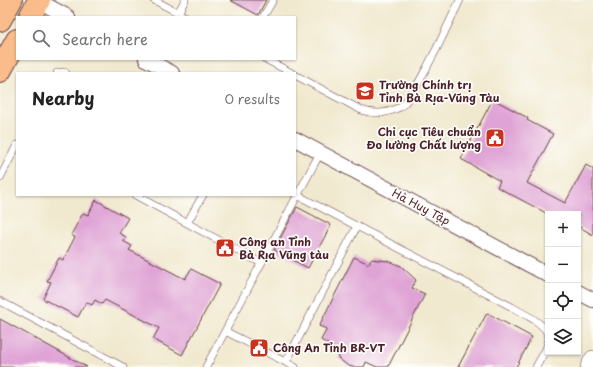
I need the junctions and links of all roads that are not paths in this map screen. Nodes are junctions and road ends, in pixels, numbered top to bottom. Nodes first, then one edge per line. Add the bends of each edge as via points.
1 (11, 0) edge
2 (154, 0) edge
3 (185, 0) edge
4 (273, 0) edge
5 (460, 0) edge
6 (36, 6) edge
7 (178, 13) junction
8 (65, 16) edge
9 (184, 16) edge
10 (264, 16) edge
11 (0, 20) edge
12 (16, 42) edge
13 (148, 60) edge
14 (268, 60) edge
15 (0, 71) edge
16 (170, 72) edge
17 (290, 72) edge
18 (296, 76) edge
19 (296, 140) edge
20 (16, 147) edge
21 (320, 153) junction
22 (0, 178) edge
23 (296, 195) edge
24 (137, 196) edge
25 (202, 196) edge
26 (295, 196) edge
27 (187, 223) junction
28 (357, 226) junction
29 (261, 263) junction
30 (545, 273) edge
31 (581, 294) edge
32 (593, 300) edge
33 (0, 301) edge
34 (545, 329) edge
35 (225, 331) junction
36 (545, 351) edge
37 (593, 359) edge
38 (286, 362) junction
39 (113, 365) edge
40 (123, 367) edge
41 (206, 367) edge
42 (295, 367) edge
43 (536, 367) edge
44 (589, 367) edge

1 - 11 highway
2 - 7 lane
3 - 7 lane
4 - 10 lane
5 - 18 lane via 421,79 406,101 394,109 370,113 361,110
6 - 8 street
7 - 9 lane
12 - 15 highway
13 - 16 street
14 - 17 lane
19 - 21 street, Hà Huy Tập
20 - 22 lane
21 - 23 lane
21 - 30 street, Hà Huy Tập
23 - 28 lane
24 - 27 lane
25 - 27 lane
26 - 29 lane
27 - 29 lane
28 - 34 lane via 528,316
28 - 38 lane
29 - 35 lane
31 - 32 street
33 - 39 lane
35 - 38 lane
35 - 41 lane
36 - 43 lane
37 - 44 street
38 - 42 lane
39 - 40 lane

